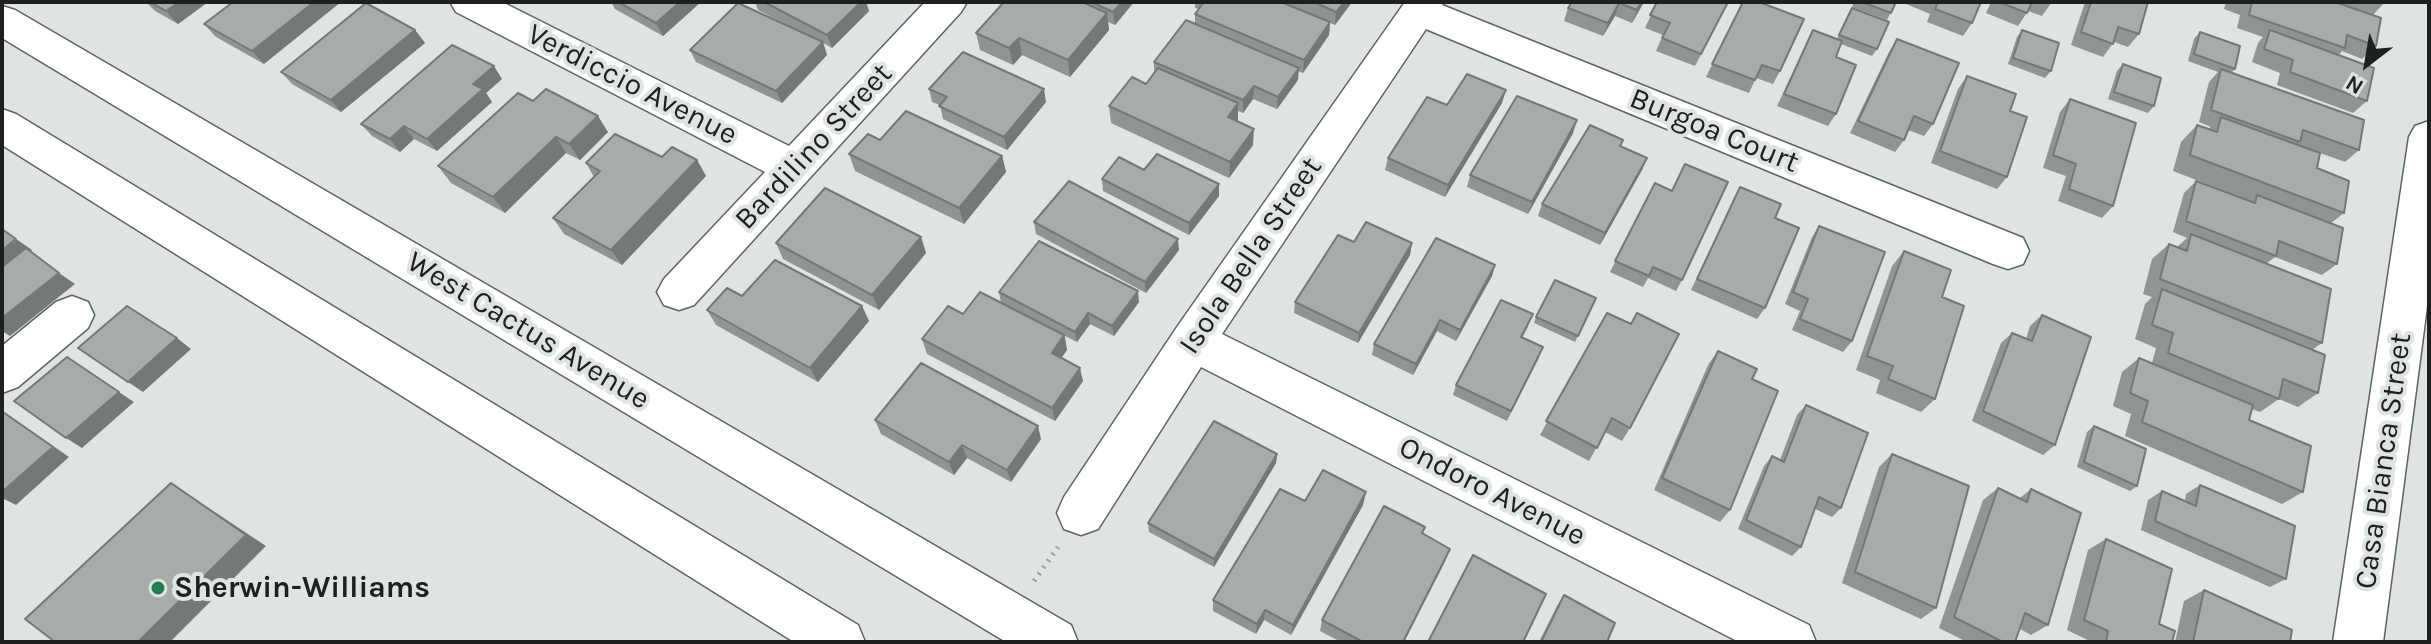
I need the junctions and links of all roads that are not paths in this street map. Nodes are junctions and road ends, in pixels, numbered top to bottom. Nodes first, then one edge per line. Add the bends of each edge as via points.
1 (469, 2) edge
2 (948, 2) edge
3 (1422, 7) edge
4 (2, 20) edge
5 (2, 125) edge
6 (2429, 137) edge
7 (795, 168) junction
8 (2008, 251) dead end
9 (679, 292) dead end
10 (72, 315) dead end
11 (1193, 341) junction
12 (2, 373) edge
13 (1081, 513) dead end
14 (840, 642) edge
15 (1053, 642) edge
16 (1791, 642) edge
17 (2358, 642) edge

1 - 7 street, Verdiccio Avenue
2 - 7 street, Bardilino Street
3 - 8 street, Burgoa Court
3 - 11 street, Isola Bella Street
4 - 15 street, West Cactus Avenue
5 - 14 street
6 - 17 street, Casa Bianca Street
7 - 9 street, Bardilino Street
10 - 12 street
11 - 13 street, Isola Bella Street
11 - 16 street, Ondoro Avenue

